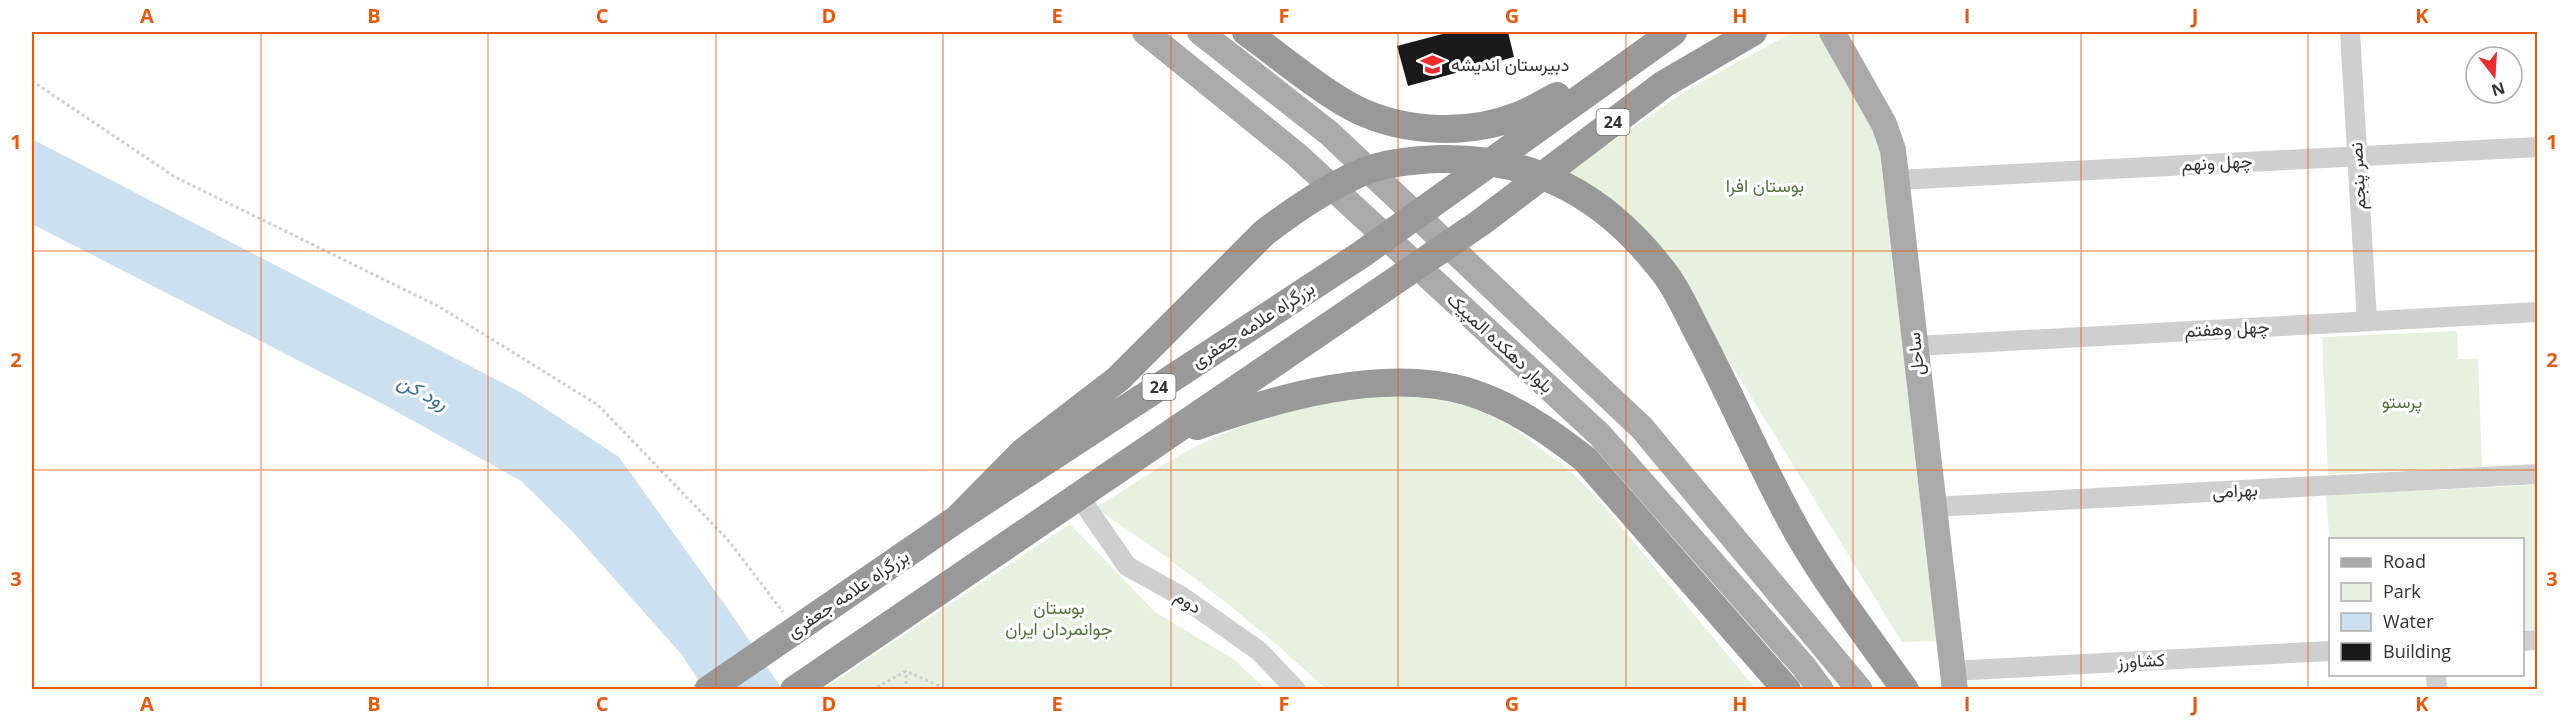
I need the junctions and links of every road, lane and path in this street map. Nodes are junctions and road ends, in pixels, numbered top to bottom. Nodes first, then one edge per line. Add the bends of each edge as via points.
1 (1145, 32) edge
2 (1200, 32) edge
3 (1246, 32) edge
4 (1753, 32) edge
5 (1832, 32) edge
6 (2350, 32) edge
7 (1670, 33) edge
8 (32, 81) edge
9 (2538, 147) edge
10 (2357, 156) junction
11 (1897, 180) junction
12 (2538, 312) edge
13 (2367, 321) junction
14 (1916, 346) junction
15 (1158, 440) junction
16 (2538, 474) edge
17 (1933, 507) junction
18 (1087, 508) dead end
19 (957, 519) junction
20 (785, 615) dead end
21 (2329, 651) edge
22 (906, 671) junction
23 (1953, 680) edge
24 (708, 690) edge
25 (794, 690) edge
26 (872, 690) edge
27 (906, 690) edge
28 (948, 690) edge
29 (1296, 690) edge
30 (1787, 690) edge
31 (1821, 690) edge
32 (1860, 690) edge
33 (1905, 690) edge

1 - 31 main road, بلوار دهکده المپیک via 1297,155 1600,435
2 - 32 main road, بلوار دهکده المپیک via 1329,133 1642,428
3 - 7 highway via 1343,102 1388,124 1432,128 1476,128 1520,115
4 - 15 highway, 24 via 1664,84 1479,223
5 - 11 main road, ساحل via 1884,124
6 - 10 street, نصر پنجم
7 - 19 highway, بزرگراه علامه جعفری / 24 via 1362,254
8 - 20 path via 175,177 438,306 598,405 728,540
9 - 10 street, چهل ونهم
10 - 11 street, چهل ونهم
10 - 13 street, نصر پنجم
11 - 14 main road, ساحل
12 - 13 street, چهل وهفتم
13 - 14 street, چهل وهفتم
14 - 17 main road, ساحل
15 - 25 highway, 24
15 - 30 highway via 1252,407 1349,386 1420,383 1466,391 1550,431 1585,459
16 - 17 street, بهرامی
17 - 23 main road, ساحل
18 - 29 street, دوم via 1127,566 1180,596 1259,651
19 - 24 highway, بزرگراه علامه جعفری / 24
19 - 33 highway via 1023,452 1118,379 1265,232 1328,189 1368,170 1413,160 1487,160 1517,166 1590,200 1625,228 1661,267 1817,568
21 - 23 street, کشاورز
22 - 26 path
22 - 27 path
22 - 28 path

